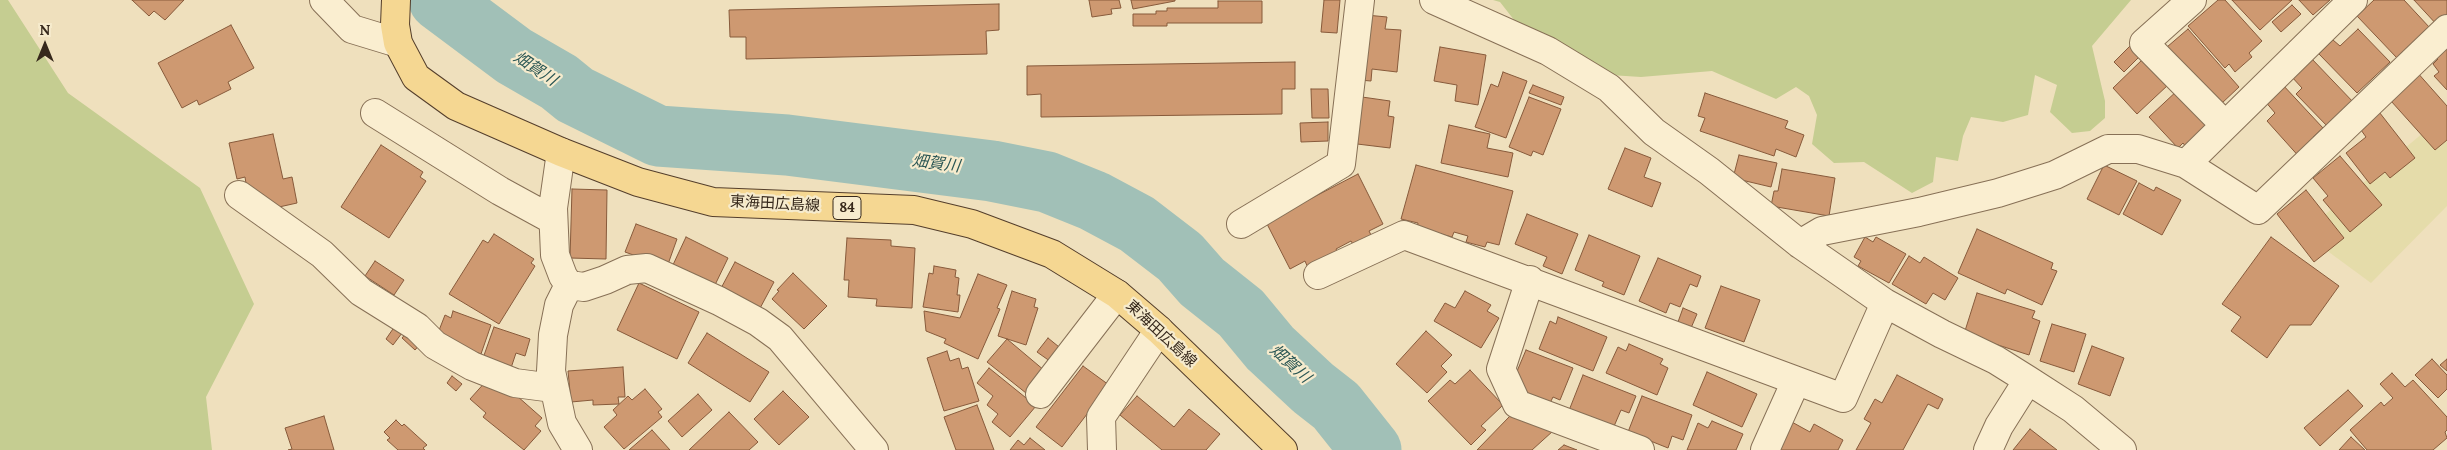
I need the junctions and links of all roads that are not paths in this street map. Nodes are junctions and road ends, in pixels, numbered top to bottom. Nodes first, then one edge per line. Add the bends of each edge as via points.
1 (324, 0) edge
2 (1360, 0) edge
3 (1434, 0) edge
4 (2192, 0) edge
5 (2353, 0) edge
6 (397, 23) edge
7 (2447, 29) edge
8 (375, 113) dead end
9 (2225, 125) junction
10 (561, 152) junction
11 (2186, 164) junction
12 (239, 195) dead end
13 (553, 220) junction
14 (1241, 224) dead end
15 (1800, 244) junction
16 (1318, 275) dead end
17 (1530, 280) junction
18 (569, 285) junction
19 (1116, 294) junction
20 (1885, 303) junction
21 (1159, 330) junction
22 (2028, 380) junction
23 (1796, 381) junction
24 (553, 388) junction
25 (1040, 394) dead end
26 (578, 450) edge
27 (874, 450) edge
28 (1102, 450) edge
29 (1283, 450) edge
30 (1640, 450) edge
31 (1765, 450) edge
32 (1988, 450) edge
33 (2122, 450) edge

1 - 6 street via 352,29
2 - 14 street via 1341,164
3 - 15 street via 1548,51 1609,88 1654,132 1709,171
4 - 9 street via 2144,43
5 - 9 street
6 - 10 main road, 東海田広島線 / 84 via 416,78 456,106
7 - 11 street via 2258,210
8 - 13 street
9 - 11 street
10 - 13 street
10 - 19 main road, 東海田広島線 / 84 via 638,182 713,202 914,210 972,224 1052,254
11 - 15 street via 2138,149 2108,149 2055,175 1998,193 1920,212 1822,230
12 - 24 street via 322,254 361,292 417,327 435,345 472,366 515,382
13 - 18 street via 555,255
15 - 20 street
16 - 17 street via 1404,234
17 - 23 street
17 - 30 street via 1501,369 1517,404
18 - 24 street via 553,335 550,371
18 - 27 street via 584,287 627,270 647,268 758,322 780,338
19 - 21 main road, 東海田広島線 / 84
19 - 25 street
20 - 22 street
20 - 23 street via 1843,398
21 - 28 street via 1101,417
21 - 29 main road, 東海田広島線 / 84
22 - 32 street
22 - 33 street via 2073,409
23 - 31 street
24 - 26 street via 562,423

